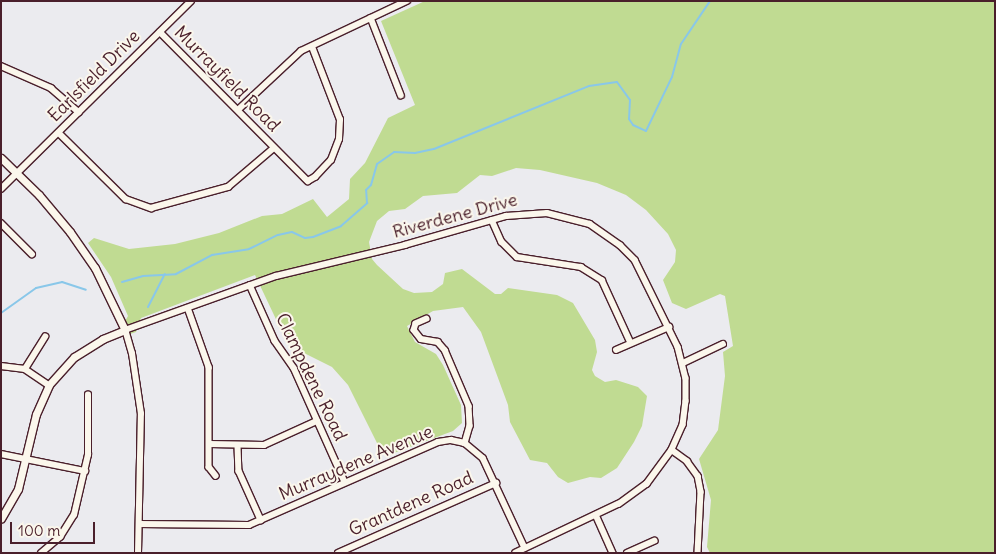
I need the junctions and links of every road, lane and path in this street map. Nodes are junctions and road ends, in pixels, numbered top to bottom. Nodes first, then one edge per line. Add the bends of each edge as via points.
1 (191, 1) edge
2 (407, 1) edge
3 (371, 18) junction
4 (160, 32) junction
5 (312, 48) junction
6 (1, 66) edge
7 (402, 95) dead end
8 (238, 110) junction
9 (79, 112) junction
10 (59, 133) junction
11 (274, 148) junction
12 (1, 158) edge
13 (17, 172) junction
14 (1, 189) edge
15 (492, 220) junction
16 (1, 223) edge
17 (32, 254) dead end
18 (250, 285) junction
19 (188, 308) junction
20 (427, 320) dead end
21 (670, 327) junction
22 (125, 330) junction
23 (45, 337) dead end
24 (631, 343) junction
25 (723, 344) dead end
26 (616, 350) dead end
27 (683, 363) junction
28 (1, 366) edge
29 (25, 369) junction
30 (49, 385) junction
31 (88, 395) dead end
32 (317, 420) junction
33 (465, 443) junction
34 (210, 444) junction
35 (238, 446) junction
36 (672, 450) junction
37 (1, 454) edge
38 (26, 456) junction
39 (85, 471) junction
40 (216, 476) dead end
41 (344, 482) junction
42 (496, 483) junction
43 (596, 515) junction
44 (1, 519) edge
45 (260, 520) junction
46 (139, 524) junction
47 (654, 541) dead end
48 (525, 548) junction
49 (46, 551) edge
50 (138, 553) edge
51 (338, 553) edge
52 (516, 553) edge
53 (614, 553) edge
54 (627, 553) edge
55 (698, 553) edge

1 - 4 street, Earlsfield Drive
2 - 3 street
3 - 5 street
3 - 7 street
4 - 8 street, Murrayfield Road
4 - 9 street, Earlsfield Drive
5 - 8 street via 293,57
5 - 11 street, Murrayfield Road via 334,100 340,120 340,139 331,160 310,181
6 - 9 street via 51,88
8 - 11 street, Murrayfield Road
9 - 10 street, Earlsfield Drive
10 - 11 street via 126,199 151,208 228,187
10 - 13 street, Earlsfield Drive
12 - 13 street
13 - 14 street, Earlsfield Drive
13 - 22 street via 54,212 95,268
15 - 18 street, Riverdene Drive
15 - 21 street, Riverdene Drive via 527,212 547,213 572,218 607,234 635,260
15 - 24 street via 502,242 517,257 580,267 602,280
16 - 17 street
18 - 19 street, Riverdene Drive
18 - 32 street, Clampdene Road
19 - 22 street, Riverdene Drive
19 - 34 street via 209,367
20 - 33 street via 416,324 414,330 421,339 438,342 445,350 469,406 470,426
21 - 24 street
21 - 27 street, Riverdene Drive
22 - 30 street via 74,357
22 - 46 street via 141,414
23 - 29 street
24 - 26 street
25 - 27 street
27 - 36 street, Riverdene Drive via 686,401 682,425
28 - 29 street
29 - 30 street
30 - 38 street via 36,414
31 - 39 street via 89,440
32 - 35 street via 264,445
32 - 41 street, Clampdene Road
33 - 41 street, Murraydene Avenue via 438,442
33 - 42 street via 483,458
34 - 35 street
34 - 40 street via 209,467
35 - 45 street via 239,471
36 - 43 street, Riverdene Drive via 638,492
36 - 55 street via 687,461 698,476 701,492
37 - 38 street
38 - 39 street
38 - 44 street via 18,489
39 - 49 street via 74,515
41 - 45 street, Murraydene Avenue
42 - 48 street
42 - 51 street, Grantdene Road
43 - 48 street, Riverdene Drive
43 - 53 street
45 - 46 street, Murraydene Avenue via 232,528
46 - 50 street
47 - 54 street
48 - 52 street, Riverdene Drive

